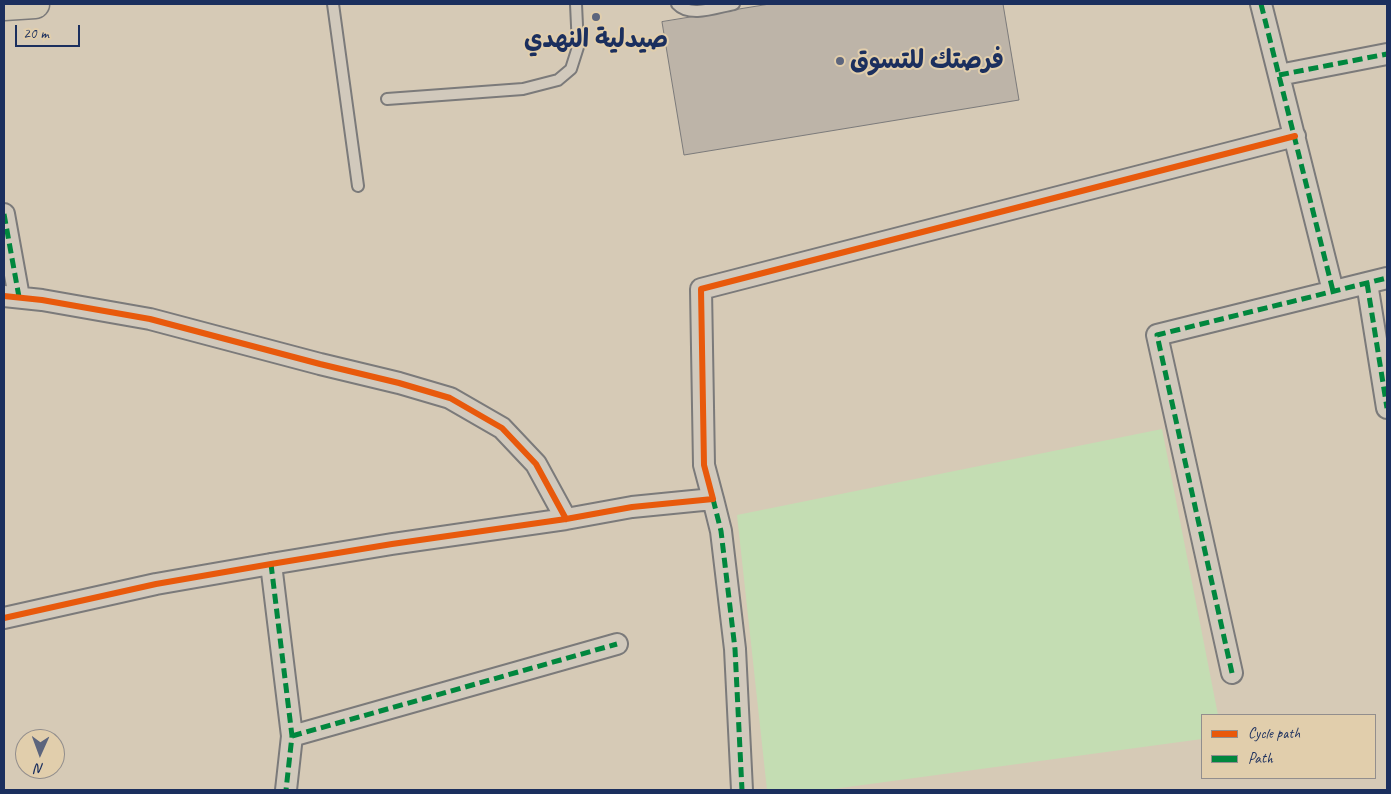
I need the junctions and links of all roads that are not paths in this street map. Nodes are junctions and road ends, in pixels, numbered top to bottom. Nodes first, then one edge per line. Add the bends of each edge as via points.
1 (35, 4) edge
2 (334, 4) edge
3 (576, 4) edge
4 (677, 4) edge
5 (734, 4) edge
6 (1261, 4) edge
7 (4, 6) edge
8 (1387, 54) edge
9 (1279, 75) junction
10 (387, 99) dead end
11 (1294, 136) junction
12 (358, 186) dead end
13 (4, 214) edge
14 (1387, 278) edge
15 (1367, 283) junction
16 (1333, 291) junction
17 (11, 297) edge
18 (1387, 408) edge
19 (713, 499) junction
20 (566, 519) junction
21 (271, 564) junction
22 (4, 618) edge
23 (617, 644) dead end
24 (1232, 673) dead end
25 (292, 736) junction
26 (286, 790) edge
27 (742, 790) edge

1 - 7 highway
2 - 12 lane
3 - 10 lane via 578,47 571,69 558,80 523,89
4 - 5 lane via 692,12
6 - 9 street
8 - 9 street
9 - 11 street
11 - 16 street
11 - 19 street via 701,289 704,465
13 - 17 street
14 - 15 street
15 - 16 street
15 - 18 street
16 - 24 street via 1157,335
17 - 20 street via 150,319 450,398 502,428 536,464
19 - 20 street via 632,507
19 - 27 street via 721,531 735,649
20 - 21 street
21 - 22 street via 156,584
21 - 25 street
23 - 25 street
25 - 26 street

